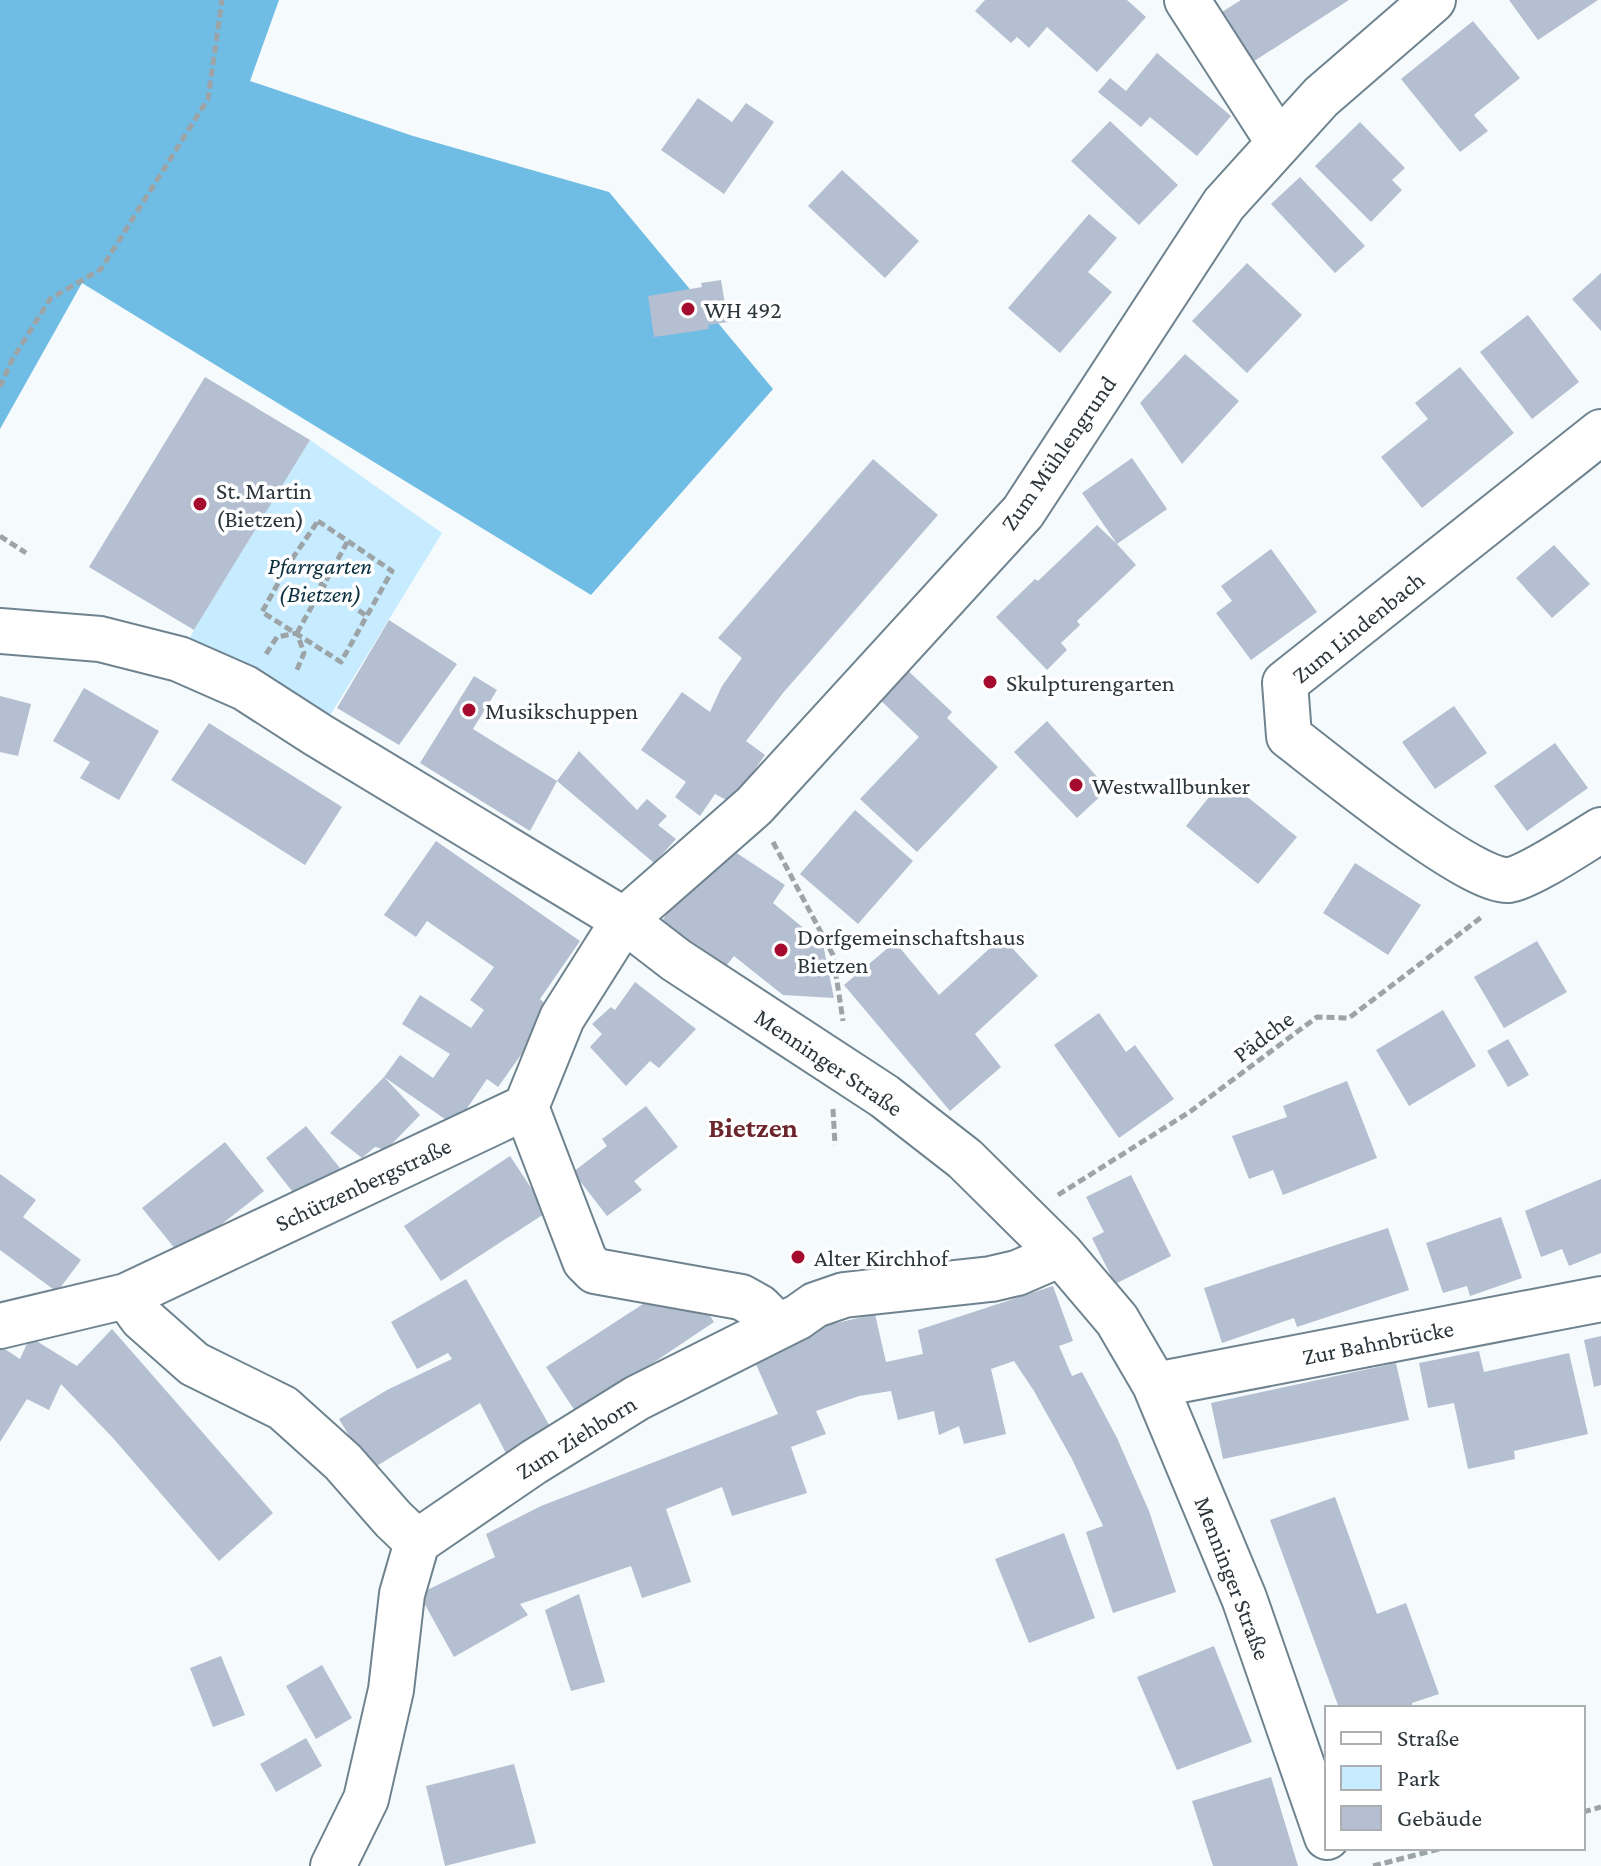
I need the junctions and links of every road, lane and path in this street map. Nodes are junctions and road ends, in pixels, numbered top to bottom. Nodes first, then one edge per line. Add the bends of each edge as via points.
1 (222, 0) edge
2 (1187, 0) edge
3 (1433, 0) edge
4 (1279, 143) junction
5 (0, 387) edge
6 (1601, 432) edge
7 (0, 536) edge
8 (349, 539) junction
9 (26, 553) dead end
10 (290, 562) junction
11 (322, 584) junction
12 (368, 617) junction
13 (0, 631) edge
14 (297, 633) junction
15 (754, 806) junction
16 (1601, 830) edge
17 (1508, 880) junction
18 (624, 920) junction
19 (831, 1060) junction
20 (526, 1107) junction
21 (1027, 1219) junction
22 (1061, 1254) junction
23 (126, 1296) junction
24 (1601, 1299) edge
25 (0, 1326) edge
26 (778, 1326) junction
27 (1155, 1385) junction
28 (417, 1542) junction
29 (1325, 1831) edge
30 (1435, 1850) edge
31 (333, 1866) edge
32 (1373, 1866) edge

1 - 5 path via 208,99 101,269 50,299
2 - 4 street
3 - 4 street, Zum Mühlengrund via 1321,97
4 - 15 street, Zum Mühlengrund via 1224,204 1023,512
6 - 17 street, Zum Lindenbach via 1285,683 1289,736 1419,835 1488,876
7 - 9 path
8 - 10 path via 318,521
8 - 11 path
8 - 12 path via 392,571
10 - 11 path
10 - 14 path via 262,612
11 - 12 path
11 - 14 path
12 - 14 path via 341,662
13 - 18 street, Menninger Straße via 100,639 179,659 245,688
15 - 18 street, Zum Mühlengrund
15 - 19 path via 833,955 843,1022
16 - 17 street
17 - 21 path, Pädche via 1497,905 1349,1018 1317,1017 1223,1089
18 - 19 street, Menninger Straße via 676,960
18 - 20 street via 562,1018
19 - 21 street, Menninger Straße via 965,1159
20 - 23 street, Schützenbergstraße
20 - 26 street via 585,1261 595,1271 741,1297
21 - 22 street, Menninger Straße
22 - 26 street, Zum Ziehborn via 991,1279 844,1295
22 - 27 street, Menninger Straße via 1117,1320
23 - 25 street, Schützenbergstraße
23 - 28 street via 142,1318 194,1364 283,1408 343,1462
24 - 27 street, Zur Bahnbrücke
26 - 28 street, Zum Ziehborn via 637,1398
27 - 29 street, Menninger Straße via 1244,1598
28 - 31 street via 402,1594 391,1690 366,1799
30 - 32 path

